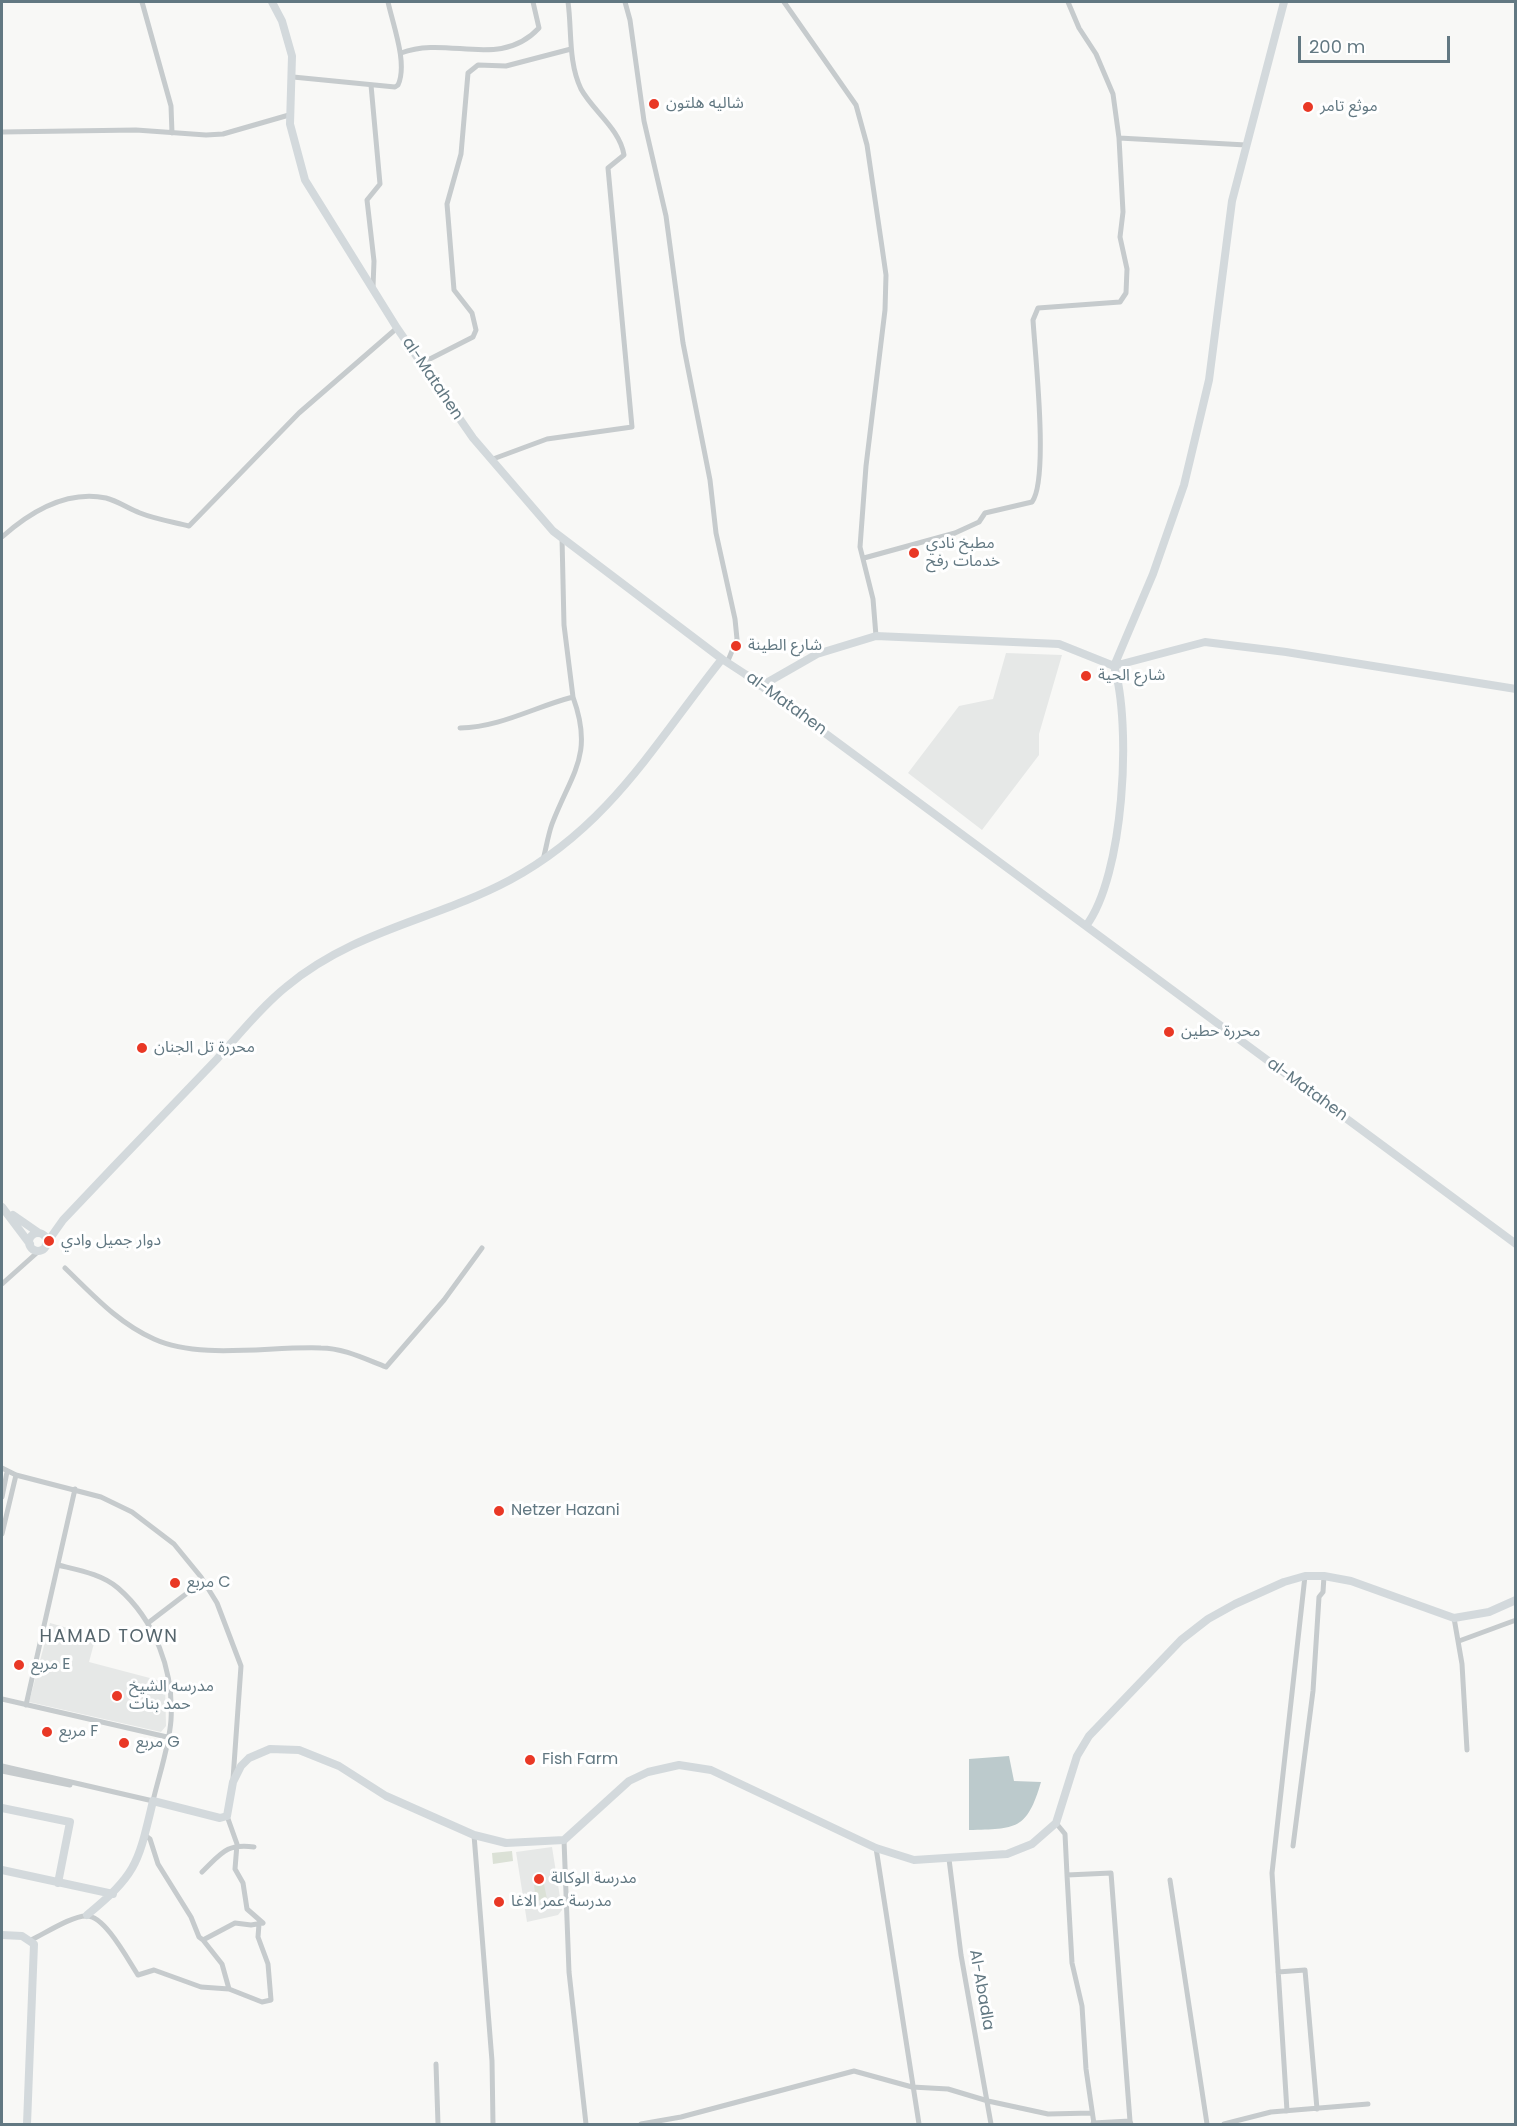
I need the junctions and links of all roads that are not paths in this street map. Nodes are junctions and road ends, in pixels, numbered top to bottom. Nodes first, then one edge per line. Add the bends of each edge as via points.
1 (142, 2) edge
2 (272, 2) edge
3 (388, 2) edge
4 (533, 2) edge
5 (568, 2) edge
6 (625, 2) edge
7 (784, 2) edge
8 (1068, 2) edge
9 (1284, 2) edge
10 (571, 49) junction
11 (401, 53) junction
12 (293, 77) junction
13 (371, 85) junction
14 (289, 115) junction
15 (2, 132) edge
16 (172, 133) junction
17 (1119, 138) junction
18 (1246, 145) junction
19 (373, 287) junction
20 (396, 328) junction
21 (422, 363) junction
22 (493, 459) junction
23 (2, 537) edge
24 (562, 538) junction
25 (864, 558) junction
26 (876, 636) junction
27 (724, 661) junction
28 (1114, 666) junction
29 (761, 686) junction
30 (1515, 689) edge
31 (573, 697) junction
32 (460, 728) dead end
33 (543, 860) junction
34 (1086, 926) junction
35 (2, 1207) edge
36 (63, 1220) junction
37 (40, 1233) junction
38 (1515, 1244) edge
39 (30, 1245) junction
40 (43, 1247) junction
41 (482, 1248) dead end
42 (32, 1257) junction
43 (65, 1268) dead end
44 (2, 1284) edge
45 (3, 1471) edge
46 (15, 1475) junction
47 (75, 1489) junction
48 (2, 1497) edge
49 (2, 1534) edge
50 (58, 1564) junction
51 (1305, 1576) junction
52 (1324, 1576) junction
53 (203, 1581) junction
54 (1515, 1600) edge
55 (1454, 1618) junction
56 (1515, 1620) edge
57 (148, 1623) junction
58 (1459, 1641) junction
59 (2, 1699) edge
60 (26, 1705) junction
61 (167, 1737) junction
62 (1467, 1750) dead end
63 (2, 1766) edge
64 (2, 1771) edge
65 (232, 1782) junction
66 (153, 1801) junction
67 (2, 1808) edge
68 (227, 1816) junction
69 (1056, 1823) junction
70 (474, 1835) junction
71 (146, 1836) junction
72 (564, 1840) junction
73 (237, 1844) junction
74 (254, 1846) dead end
75 (1293, 1846) dead end
76 (876, 1848) junction
77 (949, 1859) junction
78 (2, 1870) edge
79 (202, 1872) dead end
80 (1068, 1875) junction
81 (1170, 1880) dead end
82 (58, 1883) junction
83 (113, 1894) junction
84 (87, 1916) junction
85 (259, 1924) junction
86 (2, 1935) edge
87 (31, 1940) junction
88 (203, 1940) junction
89 (1278, 1972) junction
90 (229, 1989) junction
91 (436, 2064) dead end
92 (912, 2087) junction
93 (988, 2101) junction
94 (1368, 2104) dead end
95 (1317, 2109) junction
96 (1287, 2112) junction
97 (1092, 2113) junction
98 (1131, 2122) edge
99 (27, 2124) edge
100 (438, 2124) edge
101 (493, 2124) edge
102 (586, 2124) edge
103 (641, 2124) edge
104 (918, 2124) edge
105 (991, 2124) edge
106 (1094, 2124) edge
107 (1207, 2124) edge
108 (1224, 2124) edge

1 - 16 street via 169,96
2 - 12 street, al-Matahen via 286,34
3 - 11 street
4 - 11 street via 539,28 509,48 422,47
5 - 10 street
6 - 27 street via 644,121 666,216 682,344 735,619 737,639
7 - 25 street via 856,105 867,145 882,247 885,310 866,466 860,547
8 - 17 street via 1113,94
9 - 18 street
10 - 21 street via 506,66 478,65 468,73 462,154 447,204 454,290 472,313 476,330 472,337
10 - 22 street via 581,87 624,150 623,158 608,168 632,427 547,439
11 - 13 street via 398,85
12 - 13 street
12 - 14 street, al-Matahen
13 - 19 street via 380,184 367,200
14 - 16 street via 223,134
14 - 19 street, al-Matahen via 304,180
15 - 16 street
17 - 18 street
17 - 25 street via 1124,212 1120,237 1127,268 1126,293 1120,302 1038,308 1033,320 1040,400 1037,495 1032,502 985,513 979,522 955,533
18 - 28 street via 1225,242 1209,380 1185,485
19 - 20 street, al-Matahen
20 - 21 street, al-Matahen
20 - 23 street via 299,413 189,526 142,514 108,499 79,496 22,519
21 - 22 street, al-Matahen via 473,438
22 - 24 street, al-Matahen
24 - 27 street, al-Matahen
24 - 31 street via 564,625
25 - 26 street
26 - 28 street via 1059,644
26 - 29 street via 817,654
27 - 29 street, al-Matahen
27 - 33 street via 621,792 580,832
28 - 30 street via 1205,642
28 - 34 street via 1122,712 1119,823 1104,893
29 - 34 street, al-Matahen
31 - 32 street via 496,724
31 - 33 street via 581,720 582,752 551,825
33 - 36 street via 482,893 354,942 286,987
34 - 38 street, al-Matahen
35 - 37 street
35 - 39 street
36 - 37 street
36 - 40 street
37 - 39 street via 32,1236
37 - 40 street via 46,1238
39 - 40 street
39 - 42 street
40 - 42 street
41 - 43 street via 444,1300 386,1367 323,1348 202,1351 173,1346 116,1317
42 - 44 street
45 - 46 street
45 - 48 street
46 - 47 street
46 - 49 street
47 - 50 street
47 - 53 street via 132,1512 174,1544
50 - 57 street via 95,1575 117,1587
50 - 60 street
51 - 52 street
51 - 69 street via 1235,1604 1181,1640 1089,1736 1077,1756
51 - 89 street via 1273,1844
52 - 55 street via 1352,1581
52 - 75 street
53 - 57 street
53 - 65 street via 217,1603 241,1666
54 - 55 street via 1489,1612
55 - 58 street
56 - 58 street
57 - 61 street via 171,1683
58 - 62 street
59 - 60 street
60 - 61 street
61 - 66 street
63 - 66 street
64 - 66 street
65 - 68 street
65 - 70 street via 241,1766 259,1753 270,1749 299,1750 339,1766 386,1796
66 - 68 street via 220,1818
66 - 71 street
67 - 82 street via 70,1822
68 - 73 street
69 - 77 street via 1032,1844 1007,1854
69 - 80 street via 1065,1834
70 - 72 street via 520,1844
70 - 101 street via 491,2043
71 - 83 street via 133,1870
71 - 88 street
72 - 76 street via 629,1781 679,1765 711,1770
72 - 102 street via 571,2001
73 - 74 street
73 - 79 street
73 - 85 street via 236,1869 243,1883 247,1910 263,1923
76 - 77 street via 914,1860
76 - 92 street
77 - 93 street, Al-Abadla via 961,1955
78 - 82 street
80 - 97 street via 1072,1963 1082,2006
80 - 98 street via 1111,1873
81 - 107 street
82 - 83 street
83 - 84 street
84 - 87 street via 77,1917
84 - 90 street via 101,1921 138,1975 154,1970 201,1987
85 - 88 street via 235,1923
85 - 90 street via 258,1937 268,1964 271,2000 262,2002
86 - 87 street
87 - 99 street via 34,1952
88 - 90 street via 222,1964
89 - 95 street via 1305,1970
89 - 96 street
91 - 100 street
92 - 93 street via 948,2089
92 - 103 street via 854,2071
92 - 104 street
93 - 97 street via 1048,2114
93 - 105 street, Al-Abadla
94 - 95 street
95 - 96 street
96 - 108 street
97 - 106 street
98 - 106 street

